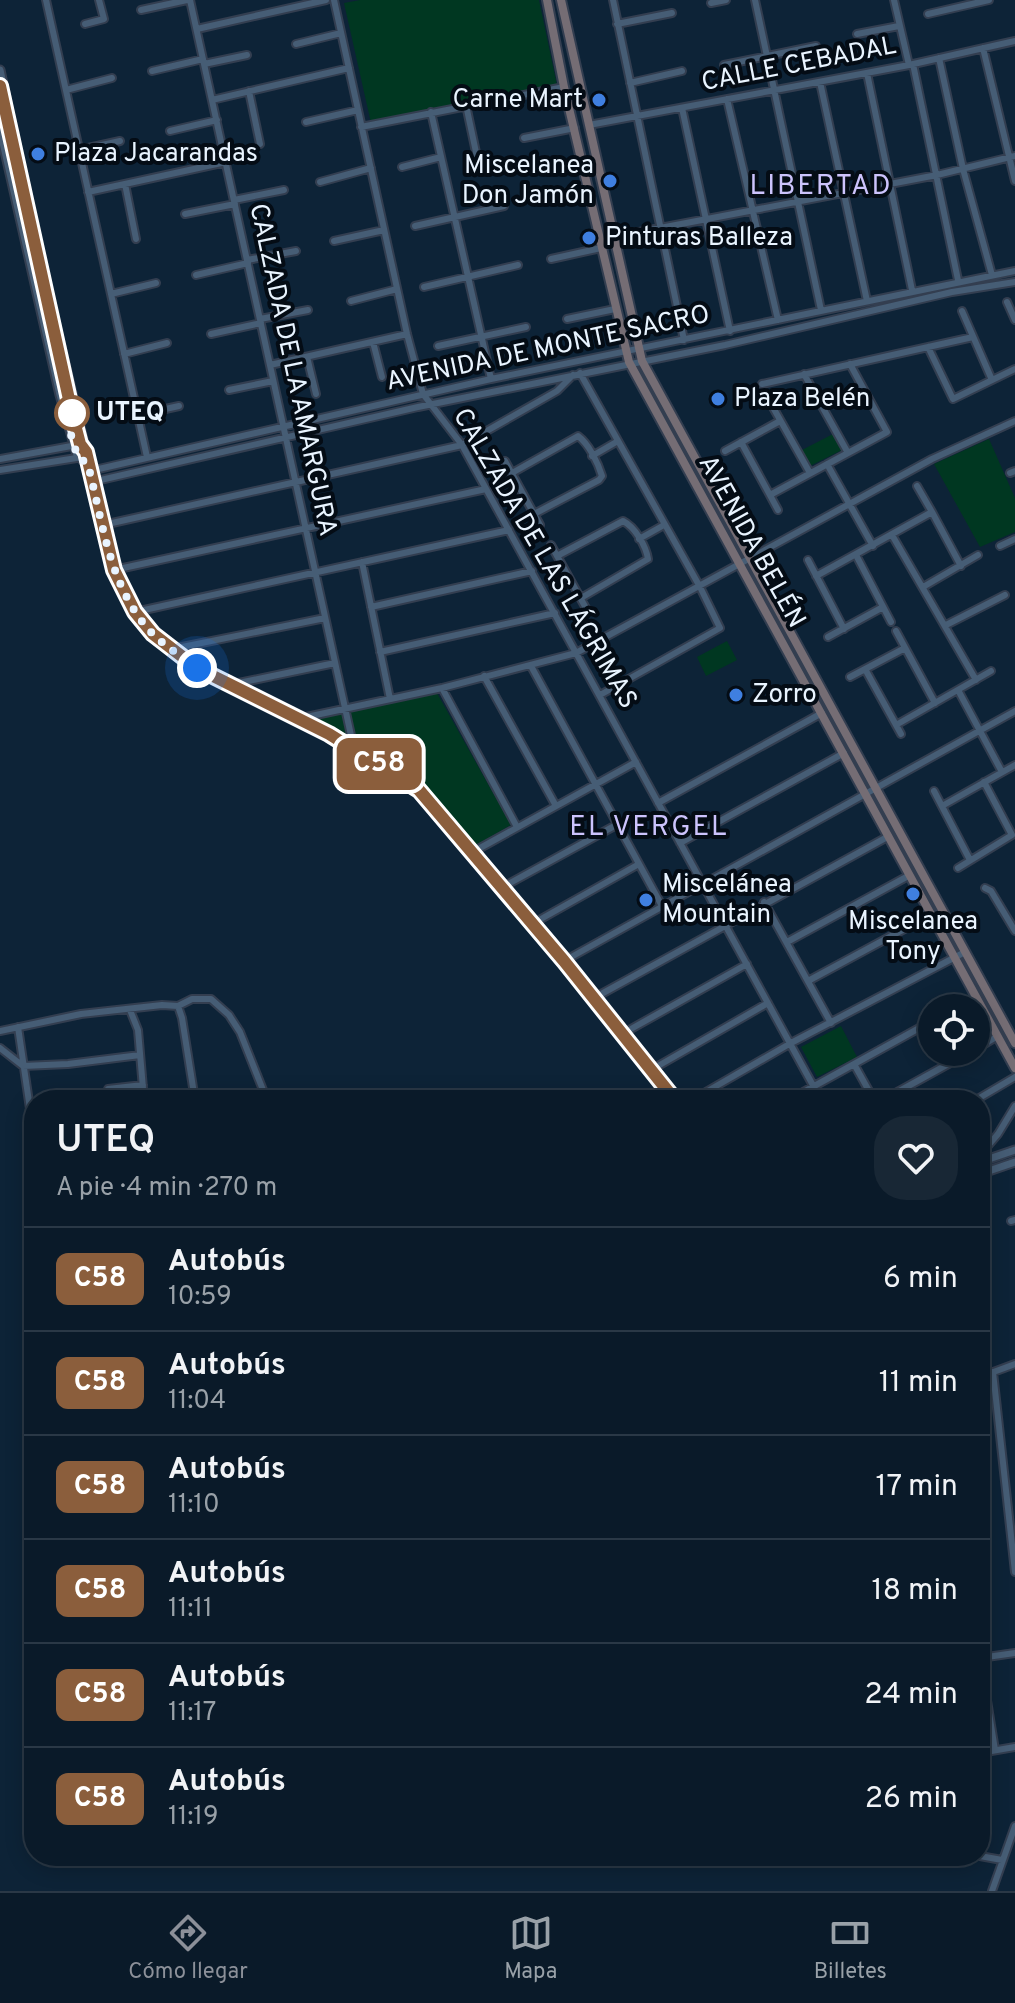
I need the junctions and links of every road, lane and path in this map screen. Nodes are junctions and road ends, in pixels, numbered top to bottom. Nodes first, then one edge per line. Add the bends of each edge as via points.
1 (46, 0) edge
2 (99, 0) edge
3 (189, 0) edge
4 (326, 0) edge
5 (334, 0) edge
6 (547, 0) edge
7 (561, 0) edge
8 (613, 0) edge
9 (726, 0) edge
10 (755, 0) edge
11 (894, 0) edge
12 (989, 0) edge
13 (711, 3) dead end
14 (141, 10) dead end
15 (672, 13) dead end
16 (928, 14) dead end
17 (85, 24) dead end
18 (617, 24) junction
19 (899, 26) junction
20 (197, 29) junction
21 (341, 33) junction
22 (857, 34) dead end
23 (1015, 41) edge
24 (296, 44) dead end
25 (816, 46) dead end
26 (983, 48) junction
27 (247, 55) dead end
28 (768, 56) junction
29 (939, 58) junction
30 (204, 62) junction
31 (911, 64) junction
32 (724, 65) dead end
33 (349, 68) junction
34 (0, 70) edge
35 (152, 71) dead end
36 (682, 71) dead end
37 (867, 73) junction
38 (112, 78) dead end
39 (820, 82) junction
40 (630, 83) junction
41 (564, 87) junction
42 (66, 90) junction
43 (775, 90) junction
44 (249, 91) junction
45 (727, 99) junction
46 (212, 100) junction
47 (466, 105) junction
48 (682, 108) junction
49 (358, 110) junction
50 (431, 112) junction
51 (637, 116) junction
52 (217, 120) junction
53 (306, 122) dead end
54 (589, 125) junction
55 (361, 127) junction
56 (575, 128) junction
57 (0, 129) edge
58 (170, 131) dead end
59 (524, 138) dead end
60 (120, 141) dead end
61 (260, 144) dead end
62 (79, 150) junction
63 (1012, 156) edge
64 (441, 157) junction
65 (477, 157) dead end
66 (226, 162) junction
67 (402, 167) dead end
68 (371, 168) junction
69 (963, 169) junction
70 (937, 175) junction
71 (1015, 181) edge
72 (320, 182) dead end
73 (125, 184) junction
74 (891, 184) junction
75 (588, 188) junction
76 (284, 190) dead end
77 (88, 192) junction
78 (845, 193) junction
79 (537, 199) dead end
80 (235, 202) junction
81 (799, 202) junction
82 (504, 206) dead end
83 (753, 211) junction
84 (185, 214) dead end
85 (456, 216) junction
86 (707, 219) junction
87 (415, 226) dead end
88 (660, 228) junction
89 (384, 230) junction
90 (613, 237) junction
91 (136, 239) dead end
92 (334, 241) dead end
93 (601, 248) junction
94 (296, 251) dead end
95 (551, 259) dead end
96 (248, 262) junction
97 (518, 265) dead end
98 (1015, 271) edge
99 (196, 275) dead end
100 (992, 275) junction
101 (468, 277) junction
102 (958, 280) junction
103 (1015, 282) edge
104 (156, 283) dead end
105 (424, 287) dead end
106 (397, 289) junction
107 (912, 290) junction
108 (111, 294) junction
109 (351, 301) dead end
110 (867, 301) junction
111 (1007, 302) dead end
112 (615, 309) junction
113 (308, 310) dead end
114 (821, 310) junction
115 (962, 311) dead end
116 (567, 319) dead end
117 (778, 320) junction
118 (1015, 320) edge
119 (261, 321) junction
120 (526, 327) dead end
121 (730, 331) junction
122 (211, 334) dead end
123 (407, 334) junction
124 (482, 336) junction
125 (973, 337) junction
126 (684, 340) junction
127 (373, 342) junction
128 (167, 343) dead end
129 (438, 346) dead end
130 (928, 347) junction
131 (637, 348) junction
132 (625, 350) junction
133 (124, 354) junction
134 (307, 357) junction
135 (642, 361) junction
136 (629, 362) junction
137 (850, 364) junction
138 (270, 365) junction
139 (1014, 372) edge
140 (576, 374) junction
141 (804, 374) junction
142 (382, 377) dead end
143 (491, 379) junction
144 (992, 380) junction
145 (273, 381) junction
146 (762, 384) dead end
147 (229, 390) dead end
148 (316, 394) dead end
149 (423, 394) junction
150 (770, 402) dead end
151 (433, 405) junction
152 (179, 406) dead end
153 (138, 415) junction
154 (780, 421) junction
155 (1015, 421) edge
156 (282, 427) junction
157 (285, 438) junction
158 (618, 441) junction
159 (741, 442) junction
160 (85, 444) junction
161 (462, 445) junction
162 (74, 446) junction
163 (725, 451) dead end
164 (848, 453) junction
165 (592, 456) junction
166 (147, 457) junction
167 (0, 459) edge
168 (505, 461) dead end
169 (86, 462) junction
170 (827, 464) junction
171 (0, 470) edge
172 (512, 473) junction
173 (810, 473) junction
174 (92, 482) junction
175 (295, 483) junction
176 (917, 486) dead end
177 (486, 489) junction
178 (770, 495) junction
179 (850, 503) junction
180 (778, 510) dead end
181 (932, 512) junction
182 (534, 514) junction
183 (103, 525) junction
184 (540, 525) dead end
185 (664, 525) junction
186 (305, 529) junction
187 (509, 530) junction
188 (892, 535) junction
189 (639, 539) junction
190 (1015, 539) edge
191 (551, 545) dead end
192 (873, 546) junction
193 (1000, 546) dead end
194 (856, 555) junction
195 (978, 555) dead end
196 (557, 556) junction
197 (750, 557) junction
198 (808, 560) dead end
199 (362, 562) junction
200 (741, 562) junction
201 (961, 566) junction
202 (114, 570) junction
203 (532, 571) junction
204 (315, 573) junction
205 (816, 576) junction
206 (700, 587) junction
207 (923, 587) junction
208 (1005, 595) dead end
209 (581, 598) junction
210 (371, 607) junction
211 (883, 607) junction
212 (587, 610) dead end
213 (135, 612) junction
214 (555, 613) junction
215 (325, 618) junction
216 (891, 622) dead end
217 (946, 625) junction
218 (844, 629) junction
219 (896, 631) dead end
220 (828, 637) dead end
221 (905, 648) junction
222 (172, 649) junction
223 (380, 652) junction
224 (576, 653) junction
225 (335, 663) junction
226 (531, 666) junction
227 (865, 669) junction
228 (991, 671) dead end
229 (484, 676) junction
230 (850, 677) dead end
231 (976, 680) junction
232 (229, 685) junction
233 (442, 688) junction
234 (958, 690) junction
235 (600, 695) junction
236 (390, 699) junction
237 (935, 703) junction
238 (345, 709) junction
239 (1015, 711) edge
240 (822, 713) junction
241 (297, 719) junction
242 (896, 725) junction
243 (979, 731) junction
244 (901, 734) dead end
245 (354, 749) junction
246 (844, 753) junction
247 (636, 762) junction
248 (1015, 765) edge
249 (1002, 772) junction
250 (984, 782) junction
251 (596, 784) junction
252 (877, 789) junction
253 (934, 791) dead end
254 (867, 795) junction
255 (658, 803) junction
256 (556, 806) junction
257 (942, 806) junction
258 (618, 824) junction
259 (517, 827) junction
260 (889, 836) junction
261 (1014, 838) edge
262 (680, 843) junction
263 (471, 853) junction
264 (970, 860) junction
265 (639, 864) junction
266 (958, 868) dead end
267 (910, 875) junction
268 (703, 883) junction
269 (501, 888) junction
270 (985, 888) dead end
271 (764, 902) junction
272 (662, 906) junction
273 (932, 914) junction
274 (532, 924) junction
275 (725, 924) junction
276 (1015, 931) edge
277 (787, 942) junction
278 (965, 952) junction
279 (955, 957) junction
280 (564, 961) junction
281 (747, 964) junction
282 (808, 981) junction
283 (975, 994) edge
284 (594, 998) junction
285 (768, 1003) junction
286 (178, 1006) junction
287 (130, 1010) junction
288 (990, 1021) edge
289 (831, 1023) junction
290 (18, 1027) junction
291 (918, 1029) edge
292 (0, 1031) edge
293 (622, 1034) junction
294 (998, 1036) junction
295 (990, 1041) edge
296 (791, 1043) junction
297 (1015, 1043) edge
298 (0, 1048) edge
299 (140, 1055) junction
300 (854, 1064) junction
301 (23, 1066) junction
302 (945, 1066) edge
303 (1015, 1068) edge
304 (651, 1070) junction
305 (1015, 1077) edge
306 (143, 1085) junction
307 (813, 1086) junction
308 (108, 1089) dead end
309 (27, 1090) edge
310 (143, 1090) edge
311 (193, 1090) edge
312 (263, 1090) edge
313 (667, 1090) edge
314 (709, 1090) edge
315 (806, 1090) edge
316 (815, 1090) edge
317 (868, 1090) edge
318 (901, 1090) edge
319 (990, 1092) edge
320 (1015, 1106) edge
321 (990, 1143) edge
322 (1015, 1150) edge
323 (990, 1159) edge
324 (1015, 1162) edge
325 (990, 1171) edge
326 (1015, 1364) edge
327 (993, 1372) junction
328 (990, 1373) edge
329 (1015, 1572) edge
330 (1015, 1653) edge
331 (990, 1656) edge
332 (990, 1719) edge
333 (1015, 1747) edge
334 (995, 1750) junction
335 (990, 1751) edge
336 (1015, 1826) edge
337 (990, 1858) edge
338 (1002, 1860) junction
339 (992, 1891) edge

1 - 42 street
2 - 17 street via 104,19
3 - 14 street
3 - 20 street, CALZADA DE LA AMARGURA
4 - 20 street
5 - 21 street, CALZADA DE LAS LÁGRIMAS
6 - 41 main road, AVENIDA BELÉN
7 - 54 main road, AVENIDA BELÉN
8 - 18 street
9 - 13 street
10 - 28 street
11 - 19 street
12 - 16 street
15 - 18 street
18 - 40 street
19 - 22 street
19 - 31 street
20 - 30 street, CALZADA DE LA AMARGURA
21 - 24 street
21 - 33 street, CALZADA DE LAS LÁGRIMAS
23 - 26 street, CALLE CEBADAL
25 - 28 street
26 - 29 street, CALLE CEBADAL
26 - 63 street
27 - 30 street
28 - 32 street
28 - 43 street
29 - 31 street, CALLE CEBADAL
29 - 69 street
30 - 35 street
30 - 46 street, CALZADA DE LA AMARGURA
31 - 37 street, CALLE CEBADAL
31 - 70 street
33 - 44 street
33 - 49 street, CALZADA DE LAS LÁGRIMAS
34 - 160 street
36 - 40 street
37 - 39 street, CALLE CEBADAL
37 - 74 street
38 - 42 street
39 - 43 street, CALLE CEBADAL
39 - 78 street
40 - 51 street
41 - 47 street
41 - 56 main road, AVENIDA BELÉN
42 - 62 street
43 - 45 street, CALLE CEBADAL
43 - 81 street
44 - 46 street
44 - 61 street
45 - 48 street, CALLE CEBADAL
45 - 83 street
46 - 52 street, CALZADA DE LA AMARGURA
47 - 50 street
47 - 65 street
48 - 51 street, CALLE CEBADAL
48 - 86 street
49 - 53 street
49 - 55 street, CALZADA DE LAS LÁGRIMAS
50 - 55 street
50 - 64 street
51 - 54 street, CALLE CEBADAL
51 - 88 street
52 - 58 street
52 - 66 street, CALZADA DE LA AMARGURA
54 - 90 main road, AVENIDA BELÉN
55 - 68 street, CALZADA DE LAS LÁGRIMAS
56 - 59 street
56 - 75 main road, AVENIDA BELÉN
57 - 162 street
60 - 62 street
62 - 77 street
63 - 69 street
63 - 71 street
64 - 67 street
64 - 85 street
66 - 73 street
66 - 80 street, CALZADA DE LA AMARGURA
68 - 72 street
68 - 89 street, CALZADA DE LAS LÁGRIMAS
69 - 70 street
69 - 100 street
70 - 74 street
70 - 102 street
73 - 77 street
73 - 91 street
74 - 78 street
74 - 107 street
75 - 79 street
75 - 93 main road, AVENIDA BELÉN
76 - 80 street
77 - 108 street
78 - 81 street
78 - 110 street
80 - 84 street
80 - 96 street, CALZADA DE LA AMARGURA
81 - 83 street
81 - 114 street
82 - 85 street
83 - 86 street
83 - 117 street
85 - 87 street
85 - 101 street
86 - 88 street
86 - 121 street
88 - 90 street
88 - 126 street
89 - 92 street
89 - 106 street, CALZADA DE LAS LÁGRIMAS
90 - 131 main road, AVENIDA BELÉN
93 - 95 street
93 - 112 main road, AVENIDA BELÉN
94 - 96 street
96 - 99 street
96 - 119 street, CALZADA DE LA AMARGURA
97 - 101 street
98 - 100 street, AVENIDA DE MONTE SACRO
100 - 102 street, AVENIDA DE MONTE SACRO
101 - 105 street
101 - 124 street
102 - 107 street, AVENIDA DE MONTE SACRO
103 - 135 street, AVENIDA DE MONTE SACRO
104 - 108 street
106 - 109 street
106 - 123 street, CALZADA DE LAS LÁGRIMAS
107 - 110 street, AVENIDA DE MONTE SACRO
108 - 133 street
110 - 114 street, AVENIDA DE MONTE SACRO
111 - 118 street
112 - 116 street
112 - 132 main road, AVENIDA BELÉN
113 - 119 street
114 - 117 street, AVENIDA DE MONTE SACRO
115 - 125 street
117 - 121 street, AVENIDA DE MONTE SACRO
119 - 122 street
119 - 138 street, CALZADA DE LA AMARGURA
120 - 124 street
121 - 126 street, AVENIDA DE MONTE SACRO
123 - 127 street
123 - 149 street, CALZADA DE LAS LÁGRIMAS
124 - 129 street
124 - 143 street
125 - 130 street
125 - 144 street
126 - 131 street, AVENIDA DE MONTE SACRO
127 - 134 street
127 - 142 street
128 - 133 street
130 - 137 street
130 - 144 street via 953,399
131 - 132 street, AVENIDA DE MONTE SACRO
131 - 135 main road, AVENIDA BELÉN
132 - 136 main road, AVENIDA BELÉN
132 - 143 street, AVENIDA DE MONTE SACRO
133 - 153 street
134 - 138 street
134 - 148 street
135 - 136 street, AVENIDA DE MONTE SACRO
135 - 197 main road, AVENIDA BELÉN
136 - 140 street, AVENIDA DE MONTE SACRO
136 - 200 main road, AVENIDA BELÉN
137 - 141 street
137 - 164 street via 887,432
138 - 145 street, CALZADA DE LA AMARGURA
139 - 144 street
140 - 151 street, AVENIDA DE MONTE SACRO
140 - 158 street
140 - 161 street via 557,391
141 - 146 street
141 - 164 street
143 - 149 street, AVENIDA DE MONTE SACRO
145 - 147 street
145 - 156 street, CALZADA DE LA AMARGURA
149 - 151 street, CALZADA DE LAS LÁGRIMAS
149 - 156 street, AVENIDA DE MONTE SACRO
150 - 154 street
151 - 157 street, AVENIDA DE MONTE SACRO
151 - 161 street, CALZADA DE LAS LÁGRIMAS
152 - 153 street
153 - 166 street
154 - 159 street
154 - 173 street
155 - 179 street
156 - 157 street, CALZADA DE LA AMARGURA
156 - 166 street, AVENIDA DE MONTE SACRO
157 - 174 street, AVENIDA DE MONTE SACRO
157 - 175 street, CALZADA DE LA AMARGURA
158 - 165 street
158 - 185 street
159 - 163 street
159 - 178 street
160 - 162 street
160 - 169 street
161 - 175 street
161 - 177 street, CALZADA DE LAS LÁGRIMAS
162 - 167 street
162 - 169 street
164 - 170 street
165 - 172 street via 578,436
165 - 182 street via 601,478
166 - 169 street, AVENIDA DE MONTE SACRO
168 - 172 street
169 - 171 street, AVENIDA DE MONTE SACRO
169 - 174 street
170 - 173 street
170 - 179 street
172 - 182 street
173 - 178 street
174 - 183 street
175 - 183 street
175 - 186 street, CALZADA DE LA AMARGURA
176 - 181 street
177 - 186 street
177 - 187 street, CALZADA DE LAS LÁGRIMAS
178 - 180 street
179 - 192 street
179 - 197 street
181 - 188 street
181 - 201 street
182 - 184 street
183 - 202 street
185 - 189 street
185 - 206 street
186 - 202 street
186 - 204 street, CALZADA DE LA AMARGURA
187 - 199 street
187 - 203 street, CALZADA DE LAS LÁGRIMAS
188 - 192 street
188 - 207 street
189 - 196 street via 623,521
189 - 209 street via 648,555 645,562
190 - 193 street
191 - 196 street
192 - 194 street
194 - 205 street
194 - 211 street
195 - 201 street
196 - 209 street
197 - 200 street
197 - 252 main road, AVENIDA BELÉN
198 - 205 street
199 - 204 street
199 - 210 street
200 - 206 street
200 - 240 main road, AVENIDA BELÉN
201 - 207 street
202 - 213 street
203 - 210 street
203 - 214 street, CALZADA DE LAS LÁGRIMAS
204 - 213 street
204 - 215 street, CALZADA DE LA AMARGURA
205 - 218 street
206 - 224 street
206 - 235 street via 720,628
207 - 217 street
208 - 217 street
209 - 212 street
210 - 223 street
211 - 216 street
211 - 218 street
213 - 222 street
214 - 223 street
214 - 224 street, CALZADA DE LAS LÁGRIMAS
215 - 222 street
215 - 225 street, CALZADA DE LA AMARGURA
217 - 231 street
218 - 220 street
219 - 221 street
221 - 227 street
221 - 237 street
222 - 232 street
223 - 236 street
224 - 226 street
224 - 235 street, CALZADA DE LAS LÁGRIMAS
225 - 232 street
225 - 238 street, CALZADA DE LA AMARGURA
226 - 229 street
226 - 251 street
227 - 230 street
227 - 242 street
228 - 231 street
229 - 233 street
229 - 256 street
231 - 234 street
232 - 241 street
233 - 236 street
233 - 259 street
234 - 237 street
234 - 243 street
235 - 247 street, CALZADA DE LAS LÁGRIMAS
236 - 238 street
237 - 242 street
238 - 241 street
238 - 245 street, CALZADA DE LA AMARGURA
239 - 243 street
240 - 246 main road, AVENIDA BELÉN
240 - 255 street
241 - 245 street
242 - 244 street
243 - 249 street
243 - 252 street
245 - 263 street via 419,790
246 - 254 main road, AVENIDA BELÉN
246 - 262 street
247 - 251 street
247 - 255 street, CALZADA DE LAS LÁGRIMAS
248 - 249 street
249 - 250 street
250 - 257 street
250 - 261 street
251 - 256 street
251 - 258 street
252 - 254 street
252 - 278 main road, AVENIDA BELÉN
253 - 257 street
254 - 260 main road, AVENIDA BELÉN
254 - 268 street
255 - 262 street, CALZADA DE LAS LÁGRIMAS
256 - 259 street
257 - 264 street
258 - 265 street
258 - 269 street
259 - 263 street
260 - 267 main road, AVENIDA BELÉN
260 - 271 street
261 - 264 street
262 - 268 street, CALZADA DE LAS LÁGRIMAS
263 - 269 street
264 - 266 street
265 - 272 street
265 - 274 street
267 - 273 main road, AVENIDA BELÉN
267 - 277 street
268 - 272 street
268 - 275 street, CALZADA DE LAS LÁGRIMAS
269 - 274 street
270 - 276 street
271 - 275 street
271 - 277 street
272 - 280 street
273 - 279 main road, AVENIDA BELÉN
273 - 282 street
274 - 280 street
275 - 281 street, CALZADA DE LAS LÁGRIMAS
275 - 284 street
277 - 282 street
278 - 279 street
278 - 297 main road, AVENIDA BELÉN
279 - 283 main road, AVENIDA BELÉN
279 - 289 street
280 - 284 street
281 - 285 street, CALZADA DE LAS LÁGRIMAS
281 - 293 street
282 - 289 street
284 - 293 street
285 - 296 street, CALZADA DE LAS LÁGRIMAS
285 - 304 street
286 - 287 street
286 - 311 street
286 - 312 street via 211,999 229,1015
287 - 290 street
287 - 299 street
288 - 294 main road, AVENIDA BELÉN
289 - 296 street
290 - 292 street
290 - 301 street
291 - 300 street
293 - 304 street
294 - 295 street
294 - 303 main road, AVENIDA BELÉN
296 - 307 street, CALZADA DE LAS LÁGRIMAS
296 - 314 street
298 - 301 street
299 - 301 street
299 - 306 street
300 - 307 street
300 - 317 street
301 - 309 street
302 - 318 street
304 - 313 street
305 - 319 street
306 - 308 street
306 - 310 street
307 - 315 street
307 - 316 street, CALZADA DE LAS LÁGRIMAS
320 - 321 street
322 - 323 street
324 - 325 street
326 - 327 street
327 - 328 street
327 - 329 street
330 - 331 street
332 - 334 street
333 - 334 street
334 - 335 street
336 - 338 street
337 - 338 street
338 - 339 street

